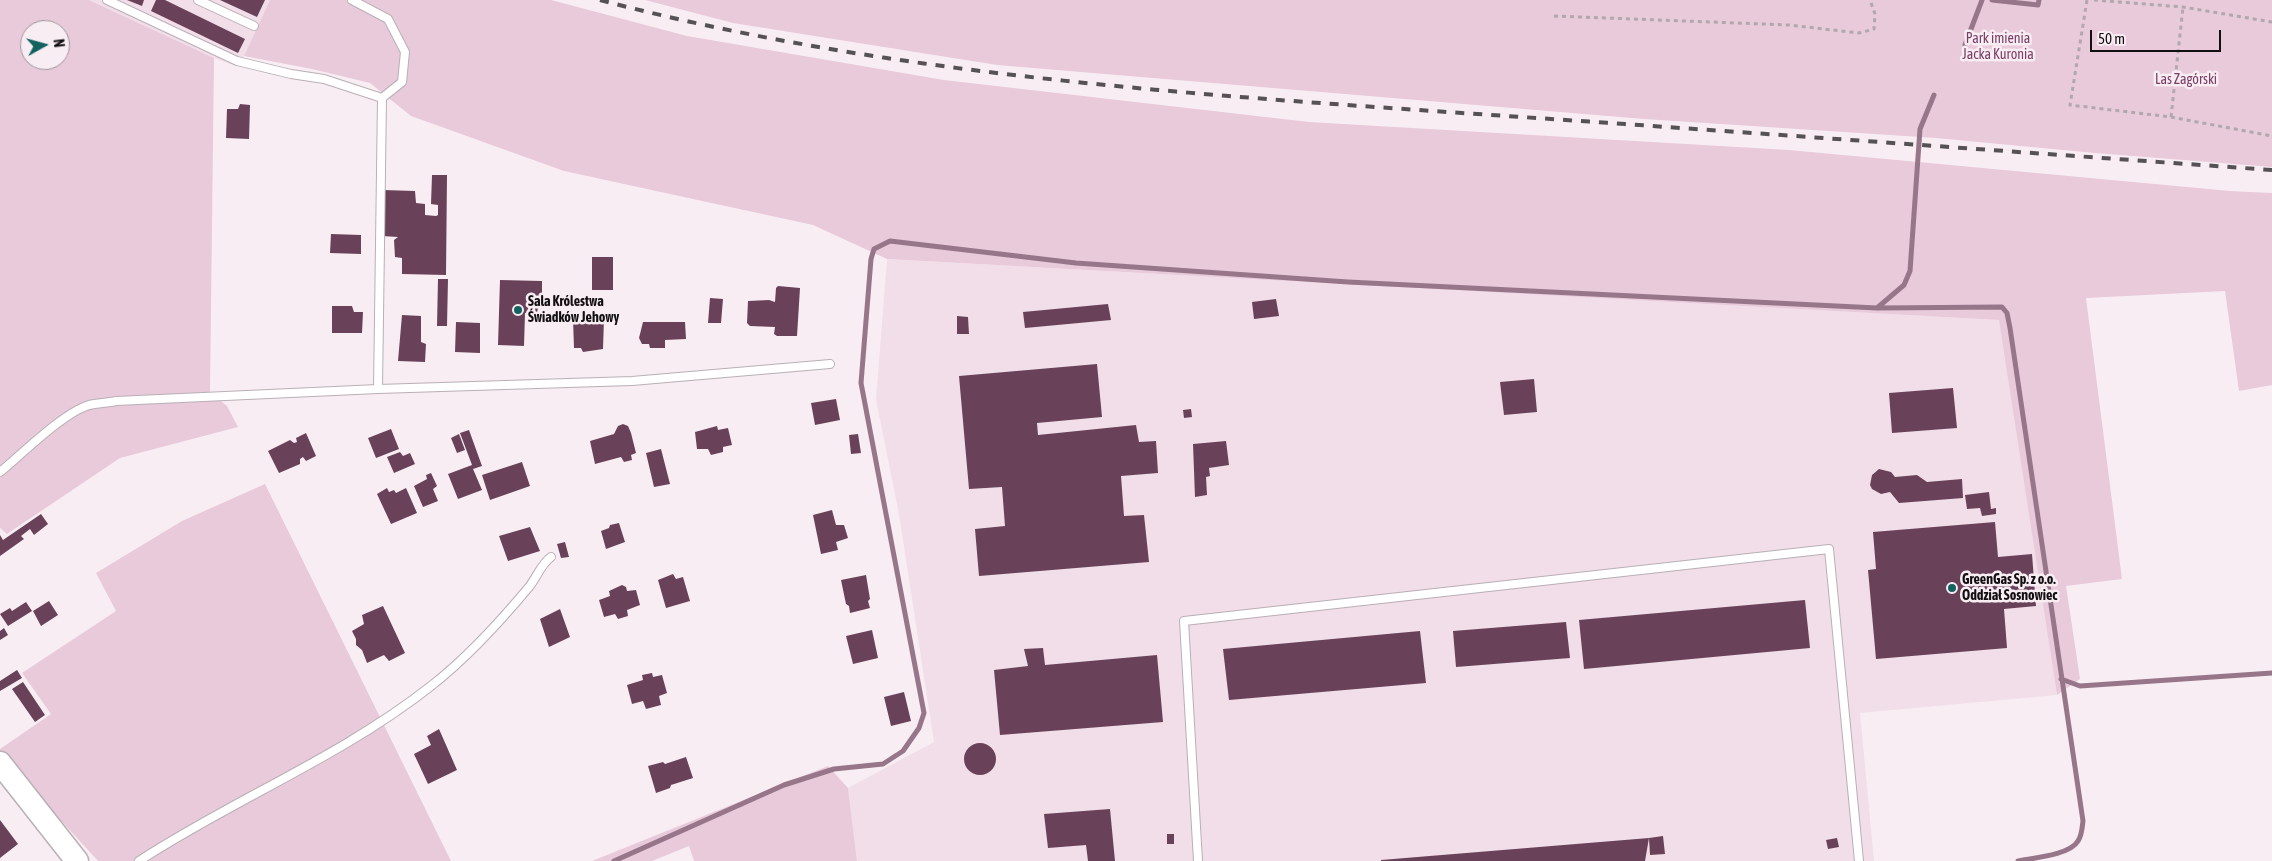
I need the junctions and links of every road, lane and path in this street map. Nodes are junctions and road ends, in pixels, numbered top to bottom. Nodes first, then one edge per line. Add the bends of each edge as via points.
1 (107, 0) edge
2 (198, 0) edge
3 (352, 0) edge
4 (1870, 0) edge
5 (2087, 0) edge
6 (2094, 0) edge
7 (2183, 7) junction
8 (1554, 16) dead end
9 (2272, 22) edge
10 (254, 26) dead end
11 (382, 98) junction
12 (2171, 117) junction
13 (2272, 136) edge
14 (830, 364) dead end
15 (378, 389) junction
16 (0, 472) edge
17 (552, 557) dead end
18 (0, 763) edge
19 (77, 861) edge
20 (139, 861) edge
21 (1198, 861) edge
22 (1859, 861) edge

1 - 11 lane via 237,61 324,79
2 - 10 lane
3 - 11 lane via 388,19 405,52 402,82
4 - 8 path via 1875,14 1874,29 1859,33 1789,25
5 - 12 path via 2070,105
6 - 7 path
7 - 9 path
7 - 12 path
11 - 15 lane
12 - 13 path
14 - 15 lane via 632,381
15 - 16 lane via 116,401 89,406 64,419
17 - 20 lane via 466,656 430,687 359,736
18 - 19 street
21 - 22 lane via 1184,621 1829,549

